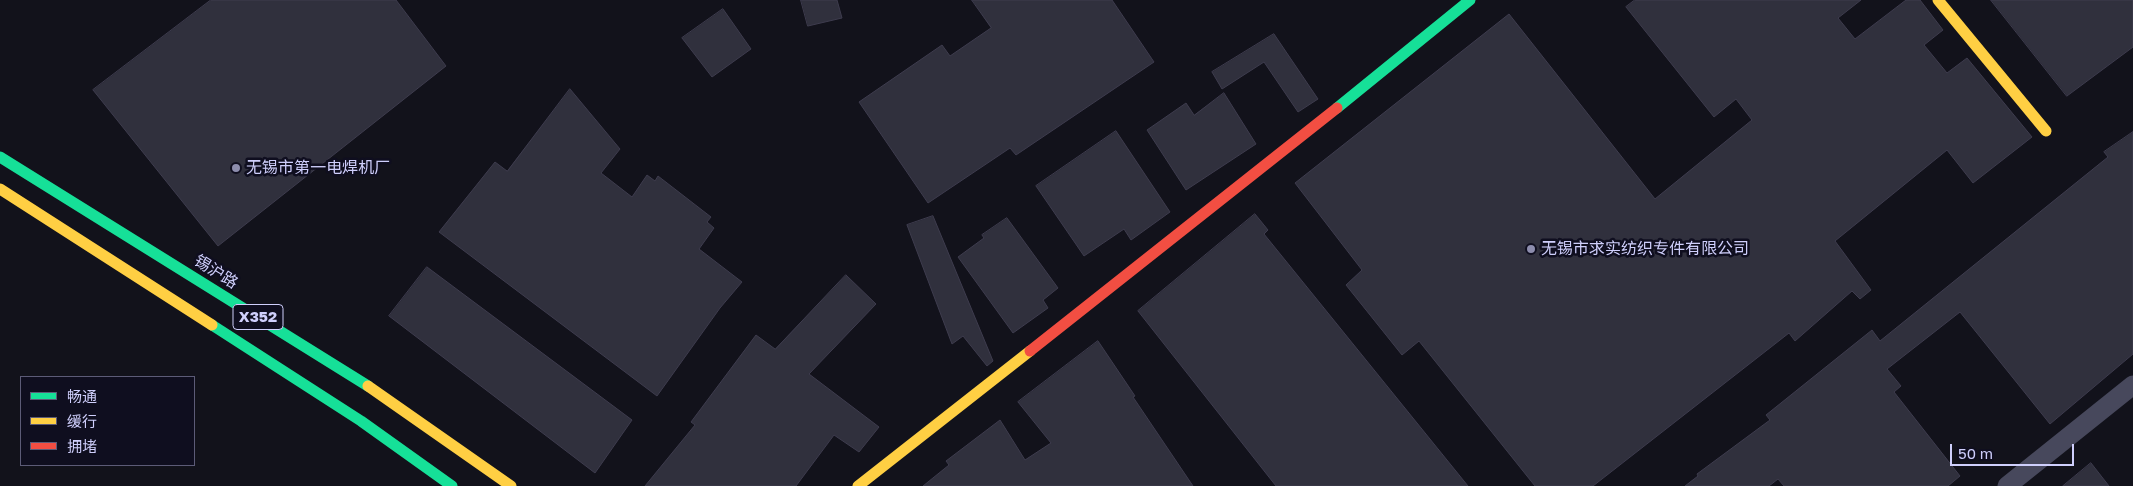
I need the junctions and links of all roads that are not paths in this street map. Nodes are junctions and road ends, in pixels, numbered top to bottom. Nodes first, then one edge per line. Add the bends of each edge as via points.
1 (1470, 0) edge
2 (1938, 0) edge
3 (2046, 131) dead end
4 (0, 157) edge
5 (0, 189) edge
6 (2133, 385) edge
7 (452, 486) edge
8 (511, 486) edge
9 (858, 486) edge
10 (2007, 486) edge

1 - 9 main road via 1238,188
2 - 3 main road
4 - 8 main road, 锡沪路 / X352 via 349,373
5 - 7 main road, X352 via 353,416
6 - 10 street

